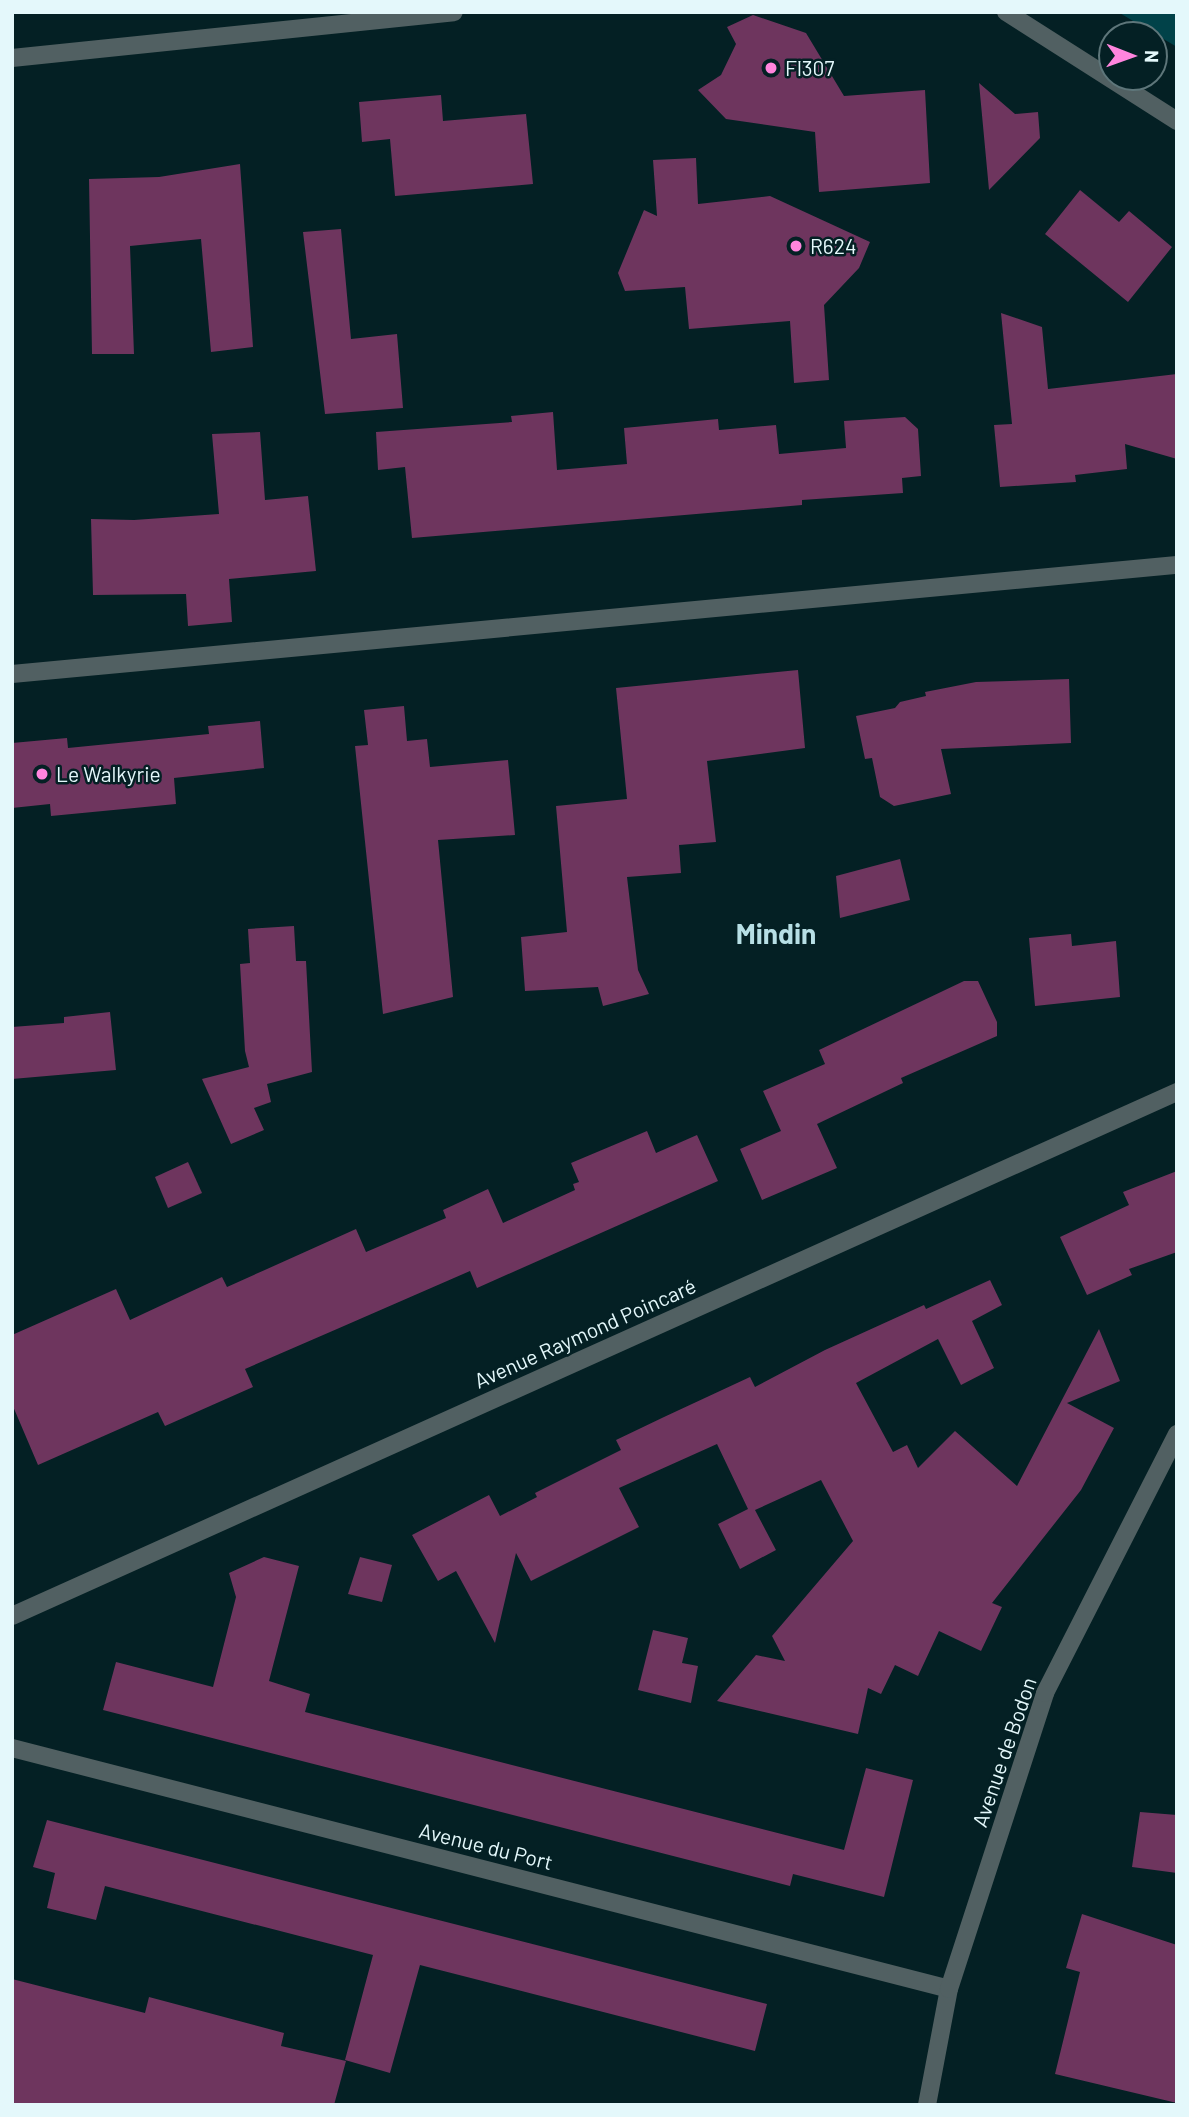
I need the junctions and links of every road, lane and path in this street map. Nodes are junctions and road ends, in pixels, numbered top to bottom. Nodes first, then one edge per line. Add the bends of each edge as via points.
1 (454, 12) edge
2 (1006, 12) edge
3 (12, 58) edge
4 (1177, 121) edge
5 (1177, 565) edge
6 (12, 674) edge
7 (1177, 1092) edge
8 (1177, 1434) edge
9 (12, 1616) edge
10 (12, 1748) edge
11 (949, 1989) junction
12 (927, 2105) edge

1 - 3 street
2 - 4 street
5 - 6 street
7 - 9 street, Avenue Raymond Poincaré
8 - 11 street, Avenue de Bodon via 1045,1693
10 - 11 street, Avenue du Port
11 - 12 street, Avenue de Bodon

